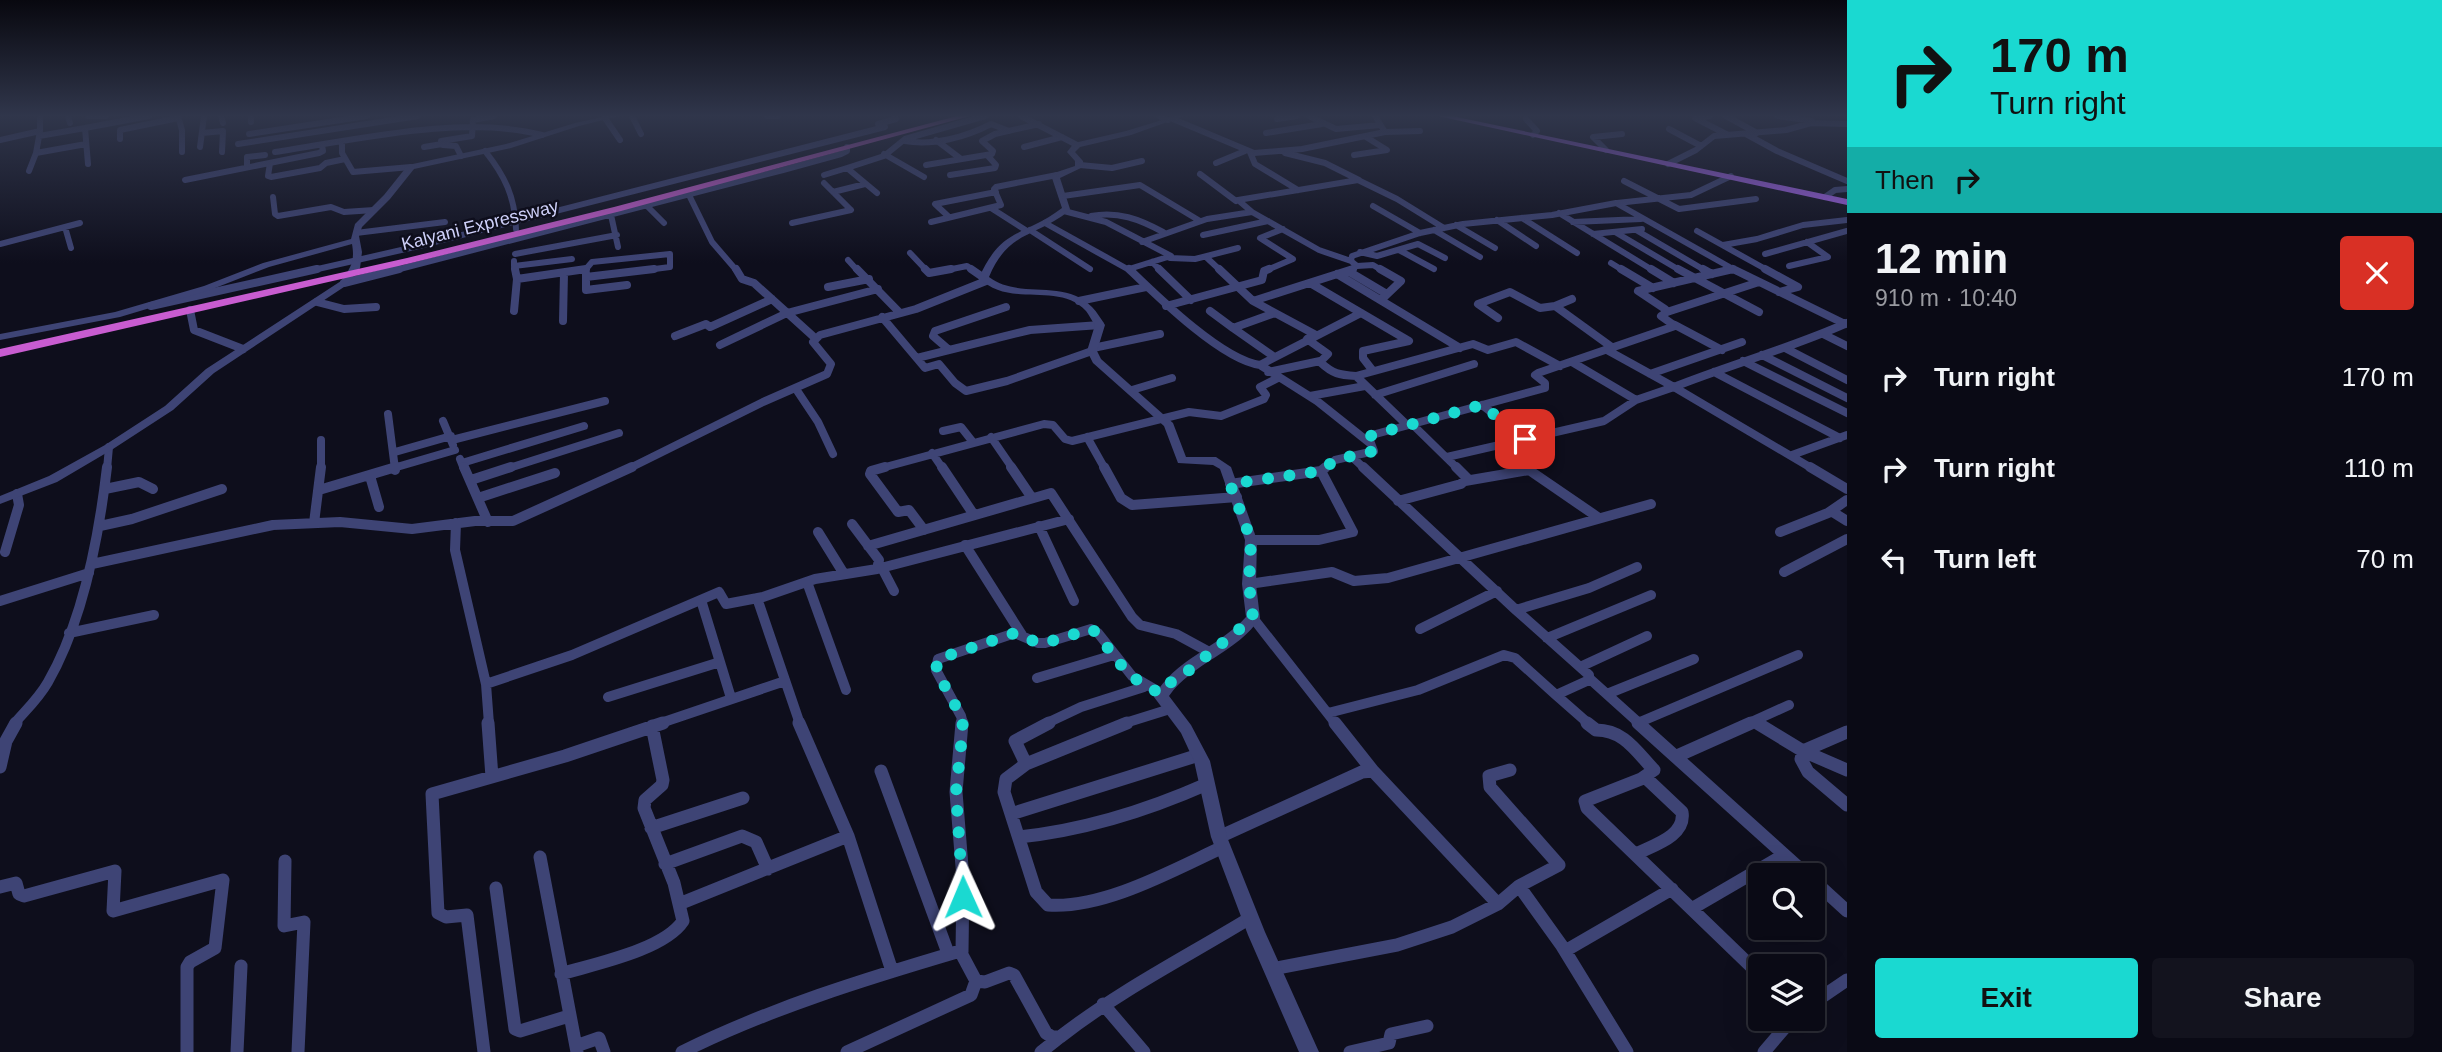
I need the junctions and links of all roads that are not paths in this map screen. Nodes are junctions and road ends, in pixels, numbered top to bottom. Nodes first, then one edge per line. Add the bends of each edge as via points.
1 (31, 165) edge
2 (217, 165) edge
3 (258, 165) edge
4 (270, 165) edge
5 (323, 165) edge
6 (348, 165) edge
7 (420, 165) edge
8 (495, 165) edge
9 (747, 165) edge
10 (774, 165) edge
11 (800, 165) edge
12 (855, 165) edge
13 (878, 165) edge
14 (903, 165) edge
15 (996, 165) edge
16 (1080, 165) joint
17 (1124, 165) edge
18 (1257, 165) edge
19 (1329, 165) edge
20 (1674, 165) edge
21 (1810, 165) edge
22 (247, 167) joint
23 (411, 167) junction
24 (847, 167) junction
25 (883, 168) dead end
26 (989, 169) junction
27 (29, 171) dead end
28 (216, 174) junction
29 (1200, 174) dead end
30 (950, 175) dead end
31 (1057, 175) junction
32 (1731, 176) junction
33 (924, 177) dead end
34 (185, 180) dead end
35 (1361, 181) junction
36 (1624, 181) dead end
37 (1847, 181) edge
38 (865, 184) junction
39 (1004, 185) junction
40 (1847, 189) edge
41 (889, 190) dead end
42 (1298, 190) junction
43 (833, 192) junction
44 (996, 192) junction
45 (877, 193) junction
46 (689, 195) junction
47 (869, 195) dead end
48 (1063, 196) junction
49 (273, 197) dead end
50 (1825, 197) junction
51 (1756, 199) dead end
52 (1658, 200) junction
53 (1236, 201) junction
54 (1847, 202) edge
55 (1616, 204) junction
56 (647, 206) junction
57 (1373, 206) dead end
58 (991, 208) junction
59 (374, 211) junction
60 (1064, 211) junction
61 (1252, 212) junction
62 (1559, 213) junction
63 (611, 215) junction
64 (1091, 217) junction
65 (949, 218) junction
66 (1522, 218) junction
67 (1497, 219) junction
68 (1641, 219) junction
69 (1200, 220) junction
70 (1847, 220) edge
71 (1268, 221) junction
72 (445, 222) dead end
73 (931, 222) dead end
74 (1573, 222) junction
75 (80, 223) dead end
76 (664, 223) dead end
77 (792, 223) dead end
78 (1045, 223) junction
79 (1456, 225) junction
80 (65, 227) junction
81 (1656, 227) junction
82 (1444, 228) junction
83 (516, 229) junction
84 (1283, 229) junction
85 (1028, 230) junction
86 (1434, 230) junction
87 (1636, 230) junction
88 (1697, 231) dead end
89 (1847, 231) edge
90 (1163, 232) junction
91 (1615, 232) junction
92 (1420, 233) junction
93 (1593, 234) junction
94 (617, 235) junction
95 (1203, 235) dead end
96 (356, 237) junction
97 (1142, 242) junction
98 (1807, 243) junction
99 (0, 244) edge
100 (1722, 245) junction
101 (1536, 246) dead end
102 (618, 247) dead end
103 (71, 248) dead end
104 (1238, 248) dead end
105 (1495, 248) dead end
106 (1399, 250) junction
107 (1360, 252) junction
108 (910, 253) dead end
109 (515, 254) junction
110 (1577, 254) dead end
111 (1765, 254) dead end
112 (1206, 257) junction
113 (1479, 257) dead end
114 (1170, 258) junction
115 (1445, 258) dead end
116 (572, 259) dead end
117 (848, 260) dead end
118 (1152, 262) junction
119 (1354, 263) junction
120 (1611, 263) dead end
121 (514, 266) junction
122 (1789, 266) dead end
123 (355, 267) junction
124 (1090, 269) dead end
125 (1129, 269) junction
126 (1434, 269) dead end
127 (1733, 269) junction
128 (1348, 271) junction
129 (564, 272) junction
130 (586, 273) junction
131 (1337, 274) junction
132 (1712, 274) junction
133 (1693, 278) junction
134 (517, 279) junction
135 (869, 279) junction
136 (985, 280) junction
137 (1759, 282) junction
138 (344, 283) junction
139 (1310, 283) junction
140 (1674, 283) junction
141 (627, 285) dead end
142 (1146, 286) junction
143 (828, 287) dead end
144 (1238, 288) junction
145 (1653, 288) junction
146 (878, 289) junction
147 (1779, 292) junction
148 (1724, 293) junction
149 (1383, 296) junction
150 (772, 299) junction
151 (1572, 299) dead end
152 (1191, 300) junction
153 (1079, 301) junction
154 (1253, 301) junction
155 (317, 302) junction
156 (1166, 306) junction
157 (1555, 306) junction
158 (376, 307) dead end
159 (1006, 307) dead end
160 (139, 309) junction
161 (190, 310) junction
162 (514, 311) dead end
163 (1210, 312) dead end
164 (1667, 312) junction
165 (1759, 312) dead end
166 (787, 313) junction
167 (900, 313) junction
168 (1275, 313) junction
169 (1361, 313) junction
170 (882, 317) junction
171 (1498, 318) dead end
172 (563, 321) dead end
173 (1100, 324) junction
174 (1846, 324) edge
175 (1675, 325) junction
176 (1233, 328) junction
177 (1160, 334) dead end
178 (1822, 334) junction
179 (676, 336) dead end
180 (0, 337) edge
181 (1311, 337) junction
182 (815, 338) junction
183 (1742, 342) dead end
184 (720, 345) dead end
185 (1847, 345) edge
186 (0, 348) edge
187 (1460, 348) junction
188 (1785, 348) junction
189 (243, 349) junction
190 (948, 349) junction
191 (1610, 349) junction
192 (1093, 350) junction
193 (1722, 350) junction
194 (0, 353) edge
195 (1762, 355) junction
196 (1273, 356) junction
197 (917, 358) junction
198 (1320, 360) junction
199 (1743, 361) junction
200 (1572, 362) junction
201 (1474, 364) dead end
202 (1260, 365) junction
203 (1560, 366) junction
204 (1373, 371) junction
205 (1268, 372) junction
206 (1714, 372) junction
207 (1650, 374) junction
208 (1356, 376) junction
209 (1172, 377) dead end
210 (1278, 377) junction
211 (1847, 380) edge
212 (1365, 386) junction
213 (1674, 387) junction
214 (796, 388) junction
215 (1132, 390) junction
216 (1375, 394) junction
217 (1310, 396) junction
218 (1847, 398) edge
219 (1636, 400) junction
220 (605, 401) dead end
221 (1482, 405) junction
222 (1847, 413) edge
223 (388, 414) dead end
224 (1163, 418) junction
225 (443, 421) dead end
226 (1409, 424) junction
227 (584, 426) dead end
228 (943, 431) dead end
229 (619, 433) dead end
230 (991, 437) junction
231 (1087, 437) junction
232 (1843, 437) edge
233 (452, 438) junction
234 (1525, 439) junction
235 (321, 440) dead end
236 (972, 441) junction
237 (1374, 446) junction
238 (109, 447) junction
239 (455, 450) junction
240 (395, 452) junction
241 (932, 453) junction
242 (833, 454) dead end
243 (1792, 455) junction
244 (1351, 456) junction
245 (1447, 457) junction
246 (462, 463) junction
247 (395, 470) junction
248 (1321, 471) junction
249 (555, 473) dead end
250 (369, 476) junction
251 (471, 480) junction
252 (1465, 481) junction
253 (1230, 484) junction
254 (105, 489) junction
255 (153, 489) dead end
256 (222, 489) dead end
257 (1847, 489) edge
258 (319, 491) junction
259 (17, 494) junction
260 (1237, 497) junction
261 (478, 498) junction
262 (1032, 498) junction
263 (0, 500) edge
264 (1847, 500) edge
265 (1398, 501) junction
266 (1651, 503) dead end
267 (379, 508) dead end
268 (1830, 511) junction
269 (975, 515) junction
270 (1599, 518) junction
271 (1069, 519) junction
272 (1847, 521) edge
273 (488, 522) junction
274 (314, 523) junction
275 (456, 523) junction
276 (852, 524) dead end
277 (100, 526) junction
278 (1039, 526) junction
279 (923, 530) junction
280 (818, 531) dead end
281 (1780, 532) dead end
282 (1251, 540) junction
283 (1847, 540) edge
284 (965, 545) junction
285 (868, 546) junction
286 (5, 552) dead end
287 (1461, 557) junction
288 (1637, 566) dead end
289 (90, 568) junction
290 (880, 568) junction
291 (1784, 572) dead end
292 (844, 574) junction
293 (807, 582) junction
294 (1249, 584) junction
295 (894, 591) dead end
296 (1497, 591) junction
297 (1651, 595) dead end
298 (757, 598) junction
299 (701, 600) junction
300 (0, 601) edge
301 (1074, 601) dead end
302 (1516, 610) junction
303 (154, 615) dead end
304 (1253, 618) junction
305 (1420, 629) dead end
306 (69, 633) junction
307 (1022, 635) junction
308 (1647, 636) dead end
309 (1548, 638) junction
310 (1211, 653) junction
311 (1798, 655) dead end
312 (1114, 656) junction
313 (1694, 659) dead end
314 (720, 662) junction
315 (1580, 667) junction
316 (1037, 678) dead end
317 (1590, 679) junction
318 (785, 681) junction
319 (486, 684) junction
320 (1143, 687) junction
321 (846, 690) dead end
322 (1161, 693) junction
323 (1607, 694) junction
324 (1556, 695) junction
325 (608, 697) dead end
326 (731, 698) junction
327 (1789, 705) dead end
328 (1170, 709) junction
329 (1328, 713) junction
330 (1754, 721) junction
331 (1640, 722) junction
332 (652, 726) junction
333 (1847, 732) edge
334 (1803, 751) junction
335 (1199, 755) junction
336 (1677, 756) junction
337 (1026, 764) junction
338 (0, 767) edge
339 (1510, 770) dead end
340 (1847, 770) edge
341 (881, 771) dead end
342 (1373, 771) junction
343 (492, 777) junction
344 (1646, 778) junction
345 (1207, 784) junction
346 (743, 798) dead end
347 (1847, 805) edge
348 (1011, 814) junction
349 (651, 828) junction
350 (848, 836) junction
351 (1018, 837) junction
352 (1221, 842) junction
353 (1636, 854) junction
354 (1784, 855) junction
355 (540, 857) dead end
356 (285, 861) dead end
357 (1793, 863) edge
358 (666, 864) junction
359 (768, 869) junction
360 (1519, 886) junction
361 (0, 887) edge
362 (496, 888) dead end
363 (1672, 889) junction
364 (1825, 891) edge
365 (679, 904) junction
366 (1499, 904) junction
367 (1693, 908) junction
368 (1847, 911) edge
369 (1250, 918) junction
370 (1565, 951) junction
371 (955, 953) junction
372 (1748, 963) edge
373 (241, 966) dead end
374 (1272, 969) junction
375 (892, 971) junction
376 (561, 974) junction
377 (1847, 980) edge
378 (976, 981) junction
379 (1825, 995) edge
380 (1102, 1004) junction
381 (569, 1016) junction
382 (1427, 1026) dead end
383 (1782, 1031) edge
384 (1060, 1037) junction
385 (576, 1049) edge
386 (187, 1052) edge
387 (237, 1052) edge
388 (298, 1052) edge
389 (484, 1052) edge
390 (604, 1052) edge
391 (682, 1052) edge
392 (846, 1052) edge
393 (1041, 1052) edge
394 (1144, 1052) edge
395 (1309, 1052) edge
396 (1350, 1052) edge
397 (1627, 1052) edge
398 (1764, 1052) edge

1 - 27 street
2 - 28 street
3 - 22 street
4 - 5 street via 271,177
6 - 23 street via 352,172
7 - 23 street
8 - 83 street via 512,190
9 - 83 highway, Kalyani Expressway
10 - 83 highway, Kalyani Expressway
11 - 46 street
12 - 24 street
13 - 25 street
14 - 33 street
15 - 26 street
16 - 17 street
16 - 31 street
18 - 42 street
19 - 35 street
20 - 32 main road
21 - 37 street
22 - 28 street
23 - 59 street
24 - 38 street
24 - 43 street via 824,179
26 - 30 street
26 - 39 street
28 - 34 street
29 - 53 street
31 - 39 street
31 - 48 street
32 - 50 main road
32 - 52 street via 1707,191
35 - 42 street
35 - 82 street
36 - 52 street
38 - 43 street
38 - 45 street
39 - 44 street via 994,189
40 - 50 street
41 - 45 street
42 - 53 street
43 - 77 street via 851,210
44 - 58 street via 1001,205
44 - 65 street via 935,204
45 - 47 street
46 - 56 street
46 - 150 street via 712,242 742,279
48 - 60 street
48 - 69 street via 1140,185
49 - 59 street via 278,216 331,207 344,212
50 - 54 main road
51 - 52 street via 1679,209
52 - 55 street
53 - 61 street
55 - 62 street
55 - 68 street
56 - 63 street
56 - 76 street
57 - 92 street
58 - 65 street
58 - 85 street
59 - 96 street via 358,226
60 - 64 street
60 - 78 street
61 - 69 street
61 - 71 street
62 - 66 street
62 - 74 street
63 - 83 street
63 - 94 street
64 - 90 street via 1116,212
64 - 97 street
65 - 73 street
66 - 67 street
66 - 110 street
67 - 79 street
67 - 101 street
68 - 74 street
68 - 81 street
69 - 90 street
70 - 100 street via 1803,225
71 - 84 street
71 - 95 street
72 - 96 street
74 - 93 street
75 - 80 street
78 - 85 street
78 - 125 street
79 - 82 street
79 - 105 street
80 - 99 street
80 - 103 street
81 - 87 street
81 - 127 street
82 - 86 street
83 - 109 street
83 - 123 highway, Kalyani Expressway
83 - 138 street
84 - 119 street via 1318,250
84 - 144 street via 1260,238 1293,260 1264,271 1260,281
85 - 124 street
85 - 136 street via 998,250
86 - 92 street
86 - 113 street
87 - 91 street
87 - 132 street
88 - 100 street
89 - 98 street
90 - 97 street
91 - 93 street
91 - 133 street
92 - 107 street
93 - 140 street
94 - 102 street
94 - 109 street
96 - 123 street
96 - 160 street
97 - 114 street
98 - 111 street
98 - 122 street via 1829,256
100 - 147 street via 1798,286
104 - 112 street
106 - 107 street via 1377,256
106 - 115 street via 1422,245
106 - 126 street
107 - 119 street via 1352,256
108 - 136 street via 929,273 967,266
109 - 121 street
112 - 114 street
112 - 144 street
114 - 118 street
116 - 121 street
117 - 135 street
118 - 125 street
118 - 152 street
119 - 128 street
119 - 149 street via 1373,265 1401,281
120 - 145 street
121 - 134 street
123 - 138 street
123 - 160 street
123 - 161 highway, Kalyani Expressway
123 - 186 highway, Kalyani Expressway
125 - 142 street
127 - 132 street
127 - 137 street
128 - 131 street
128 - 149 street
129 - 130 street
129 - 134 street
129 - 172 street
130 - 130 street via 663,268 672,264 668,253 592,262
130 - 141 street via 586,290
131 - 139 street
131 - 149 street
132 - 133 street
133 - 140 street
133 - 148 street
134 - 162 street
135 - 143 street
135 - 146 street
136 - 153 street via 1011,290 1060,293
136 - 167 street via 954,296
137 - 147 street
137 - 148 street
138 - 155 street
139 - 154 street
139 - 169 street
140 - 145 street
142 - 153 street
142 - 156 street
144 - 152 street
144 - 154 street
145 - 164 street via 1637,292
146 - 166 street
146 - 167 street
147 - 174 street
148 - 164 street
148 - 165 street
149 - 187 street
150 - 166 street
150 - 179 street via 710,327 706,324
151 - 157 street
152 - 156 street
153 - 173 street via 1094,312
154 - 168 street
155 - 158 street via 344,309
155 - 189 street
156 - 202 street via 1245,363
157 - 171 street via 1540,308 1510,292 1478,304
157 - 191 street
159 - 190 street via 935,331 933,336
160 - 180 street
161 - 189 street via 194,330
161 - 194 highway, Kalyani Expressway
163 - 176 street
164 - 175 street via 1661,316
166 - 182 street
166 - 184 street
167 - 170 street
168 - 176 street
168 - 181 street
169 - 181 street
169 - 204 street via 1409,341 1363,351
170 - 182 street
170 - 197 street
173 - 190 street via 1022,330
173 - 192 street
174 - 178 street
175 - 191 street
175 - 193 street
176 - 196 street
177 - 192 street
178 - 185 street
178 - 188 street
181 - 196 street
181 - 198 street via 1328,354
182 - 214 street via 813,342 831,369
183 - 193 street
187 - 203 street via 1476,344 1488,350 1518,342
187 - 204 street
188 - 195 street
188 - 211 street
189 - 238 street via 169,408
190 - 197 street
191 - 200 street
191 - 207 street
192 - 197 street via 971,391 961,388 939,364 925,368
192 - 215 street via 1097,361
193 - 207 street
195 - 199 street
195 - 218 street
196 - 202 street
198 - 205 street
198 - 208 street via 1337,377
199 - 206 street
199 - 222 street
200 - 203 street
200 - 219 street
201 - 216 street
202 - 205 street
203 - 221 street via 1535,375 1545,388
204 - 208 street
205 - 210 street
206 - 213 street
206 - 232 street
207 - 213 street
208 - 212 street
209 - 215 street
210 - 217 street
210 - 224 street via 1260,387 1264,400 1233,413 1189,412
212 - 216 street
212 - 217 street
213 - 219 street
213 - 243 street
214 - 242 street
214 - 273 street via 543,510 513,521
215 - 224 street
216 - 226 street
217 - 237 street
219 - 234 street via 1604,421
220 - 233 street
221 - 226 street
221 - 234 street
223 - 240 street
224 - 231 street
224 - 253 street via 1182,460 1221,463
225 - 233 street
226 - 237 street via 1372,435 1368,438
226 - 245 street
227 - 246 street
228 - 236 street via 961,427
229 - 251 street
230 - 231 street via 1047,423 1068,441
230 - 236 street
230 - 262 street
231 - 260 street via 1121,498 1132,505
232 - 243 street
233 - 239 street
233 - 240 street
234 - 245 street
235 - 258 street
236 - 241 street
237 - 244 street via 1374,451
238 - 254 street
238 - 259 street
239 - 246 street
239 - 247 street
240 - 247 street
241 - 269 street
241 - 279 street via 870,474 898,512 908,510
243 - 257 street
244 - 248 street via 1335,460
244 - 265 street
245 - 252 street via 1468,478
246 - 251 street
247 - 250 street
248 - 253 street
248 - 282 street via 1353,531 1319,540
249 - 261 street
250 - 258 street
250 - 267 street
251 - 261 street
252 - 265 street
252 - 270 street via 1530,470
253 - 260 street
254 - 255 street via 139,482
254 - 277 street
256 - 277 street
258 - 274 street
259 - 263 street
259 - 286 street via 19,505
260 - 282 street
261 - 273 street
262 - 269 street
262 - 271 street via 1051,493
264 - 268 street
265 - 287 street
266 - 270 street
268 - 272 street
268 - 281 street
269 - 279 street
270 - 287 street
271 - 278 street
271 - 310 street via 1140,625 1176,634
273 - 275 street
274 - 275 street via 412,529
274 - 289 street via 250,529
275 - 319 street via 455,550
276 - 285 street
277 - 289 street
278 - 284 street
278 - 301 street
279 - 285 street
280 - 292 street
282 - 294 street
283 - 291 street
284 - 290 street
284 - 307 street
285 - 290 street
287 - 294 street via 1378,580 1354,581 1332,572
287 - 296 street
288 - 302 street via 1589,588
289 - 300 street
289 - 306 street
290 - 292 street
290 - 295 street
292 - 293 street
293 - 298 street
293 - 321 street
294 - 304 street
296 - 302 street
296 - 305 street
297 - 309 street
298 - 299 street via 726,604 719,592
298 - 318 street
299 - 314 street
299 - 319 street
302 - 309 street
303 - 306 street
304 - 310 street
304 - 329 street
306 - 338 street via 40,697 6,738
307 - 312 street via 1045,643 1091,629
307 - 371 street via 1015,633 947,655 935,664 963,727 956,792 963,879
308 - 315 street
309 - 315 street
310 - 322 street
311 - 331 street
312 - 316 street
312 - 320 street
313 - 323 street
314 - 325 street
314 - 326 street
315 - 317 street
317 - 323 street
317 - 324 street
318 - 326 street
318 - 350 street
319 - 343 street
320 - 322 street
320 - 337 street via 1081,707 1019,737 1015,741
322 - 328 street
323 - 331 street
324 - 329 street via 1515,658 1504,655 1432,686
324 - 344 street via 1592,727 1620,734 1653,768
326 - 332 street
327 - 330 street
328 - 335 street
328 - 337 street
329 - 342 street
330 - 334 street
330 - 336 street
331 - 336 street
332 - 343 street
332 - 349 street via 663,780 645,800
333 - 334 street
334 - 340 street
334 - 347 street via 1801,763 1807,771
335 - 345 street
335 - 348 street
336 - 354 street
337 - 348 street via 1006,779 1004,792
339 - 360 street via 1489,776 1490,787 1559,865
341 - 371 street
342 - 352 street via 1362,772
342 - 366 street
343 - 389 street via 432,796 438,913 467,915
344 - 353 street via 1685,818 1667,838
344 - 353 street via 1600,792 1584,803
345 - 351 street via 1155,808 1069,833
345 - 352 street
346 - 349 street
348 - 351 street
349 - 358 street
350 - 359 street
350 - 375 street
351 - 352 street via 1036,892 1054,907 1139,884
352 - 369 street
353 - 363 street
354 - 357 street
354 - 367 street
355 - 376 street
356 - 388 street via 284,926 304,924
358 - 359 street via 750,836
358 - 365 street
359 - 365 street
360 - 366 street
360 - 370 street
361 - 386 street via 16,883 24,896 116,871 113,911 223,880 215,948 187,967
362 - 381 street via 515,1029
363 - 367 street
363 - 370 street
364 - 368 street
365 - 376 street via 683,919 675,932 650,945
366 - 374 street via 1452,927 1396,945
367 - 372 street
369 - 374 street
369 - 380 street
370 - 397 street
371 - 375 street
371 - 378 street
373 - 387 street
374 - 395 street
375 - 391 street via 734,1026
376 - 381 street
377 - 379 street
378 - 384 street via 1012,974 1046,1033
378 - 392 street via 971,995
380 - 384 street
380 - 394 street
381 - 385 street
382 - 396 street via 1396,1032 1389,1043
383 - 398 street
384 - 393 street
385 - 390 street via 599,1038

